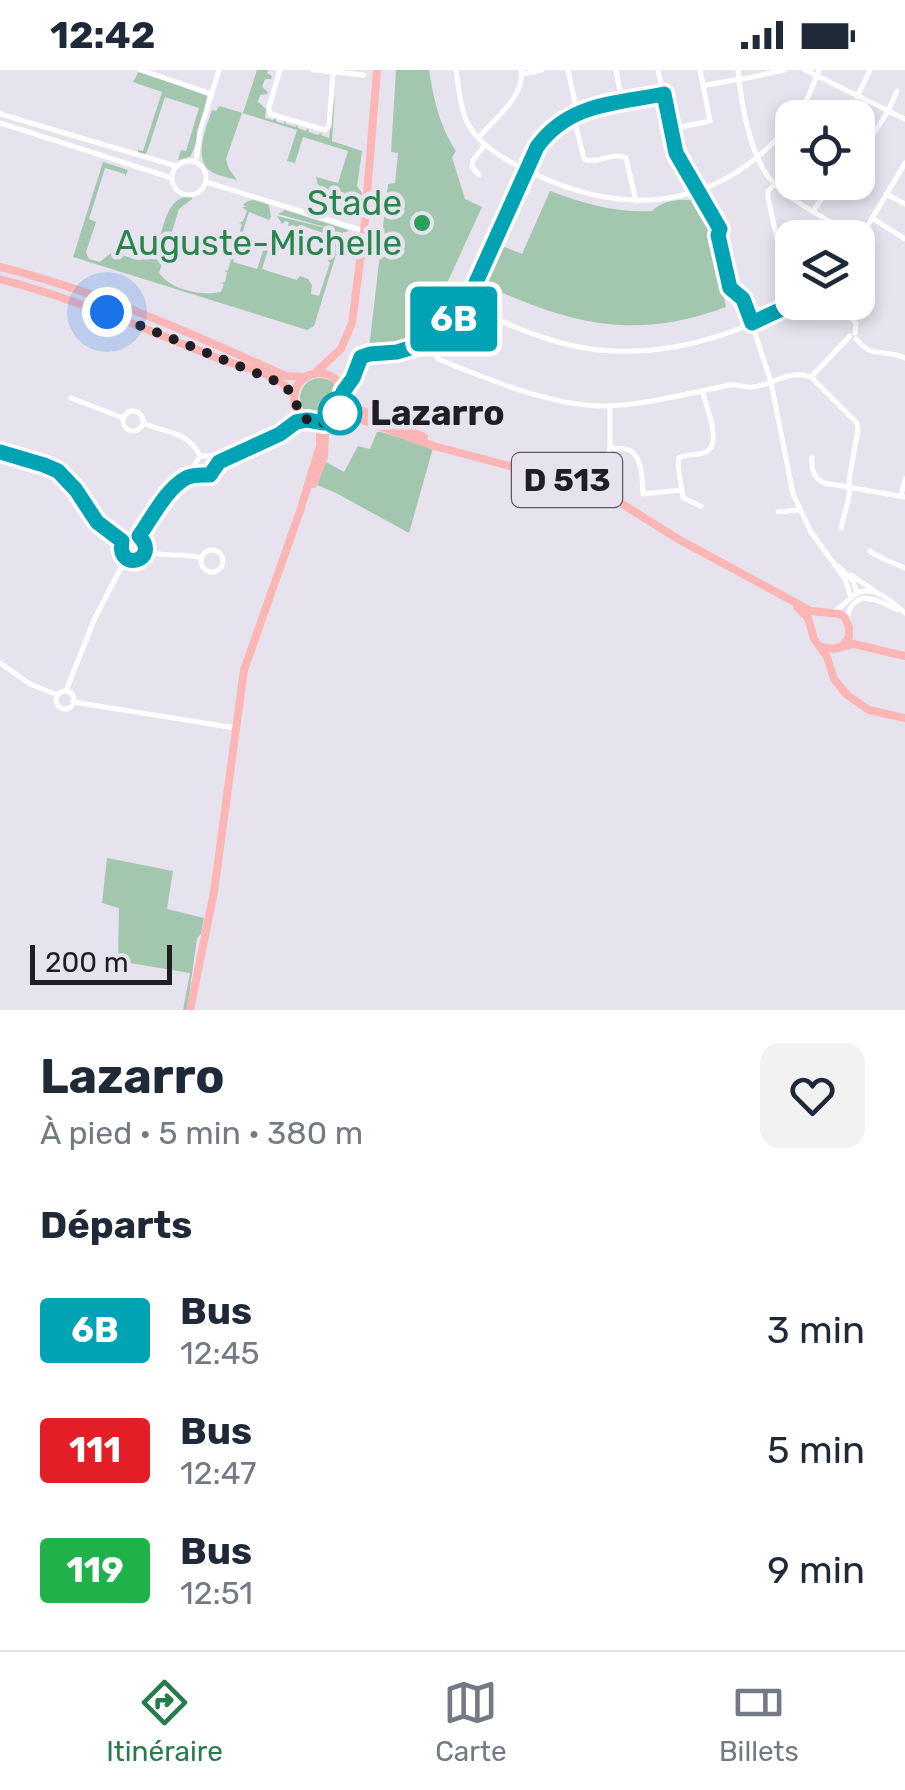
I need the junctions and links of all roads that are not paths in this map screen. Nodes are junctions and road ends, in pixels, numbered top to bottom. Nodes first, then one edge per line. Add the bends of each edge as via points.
1 (140, 70) edge
2 (220, 70) edge
3 (280, 70) edge
4 (313, 70) edge
5 (377, 70) edge
6 (456, 70) edge
7 (542, 70) edge
8 (568, 70) edge
9 (616, 70) edge
10 (658, 70) edge
11 (700, 70) edge
12 (784, 70) edge
13 (805, 70) edge
14 (870, 70) edge
15 (522, 72) edge
16 (332, 73) junction
17 (818, 74) edge
18 (364, 75) dead end
19 (738, 76) edge
20 (708, 85) dead end
21 (897, 91) dead end
22 (212, 94) junction
23 (664, 94) junction
24 (857, 97) junction
25 (804, 100) edge
26 (622, 102) junction
27 (888, 111) junction
28 (0, 114) edge
29 (575, 116) junction
30 (905, 119) edge
31 (0, 122) edge
32 (671, 129) junction
33 (875, 131) edge
34 (478, 138) junction
35 (775, 141) edge
36 (485, 144) junction
37 (757, 160) junction
38 (196, 162) junction
39 (905, 163) edge
40 (176, 166) junction
41 (526, 170) junction
42 (479, 175) dead end
43 (172, 178) junction
44 (206, 182) junction
45 (775, 183) edge
46 (775, 185) edge
47 (697, 192) junction
48 (886, 194) junction
49 (798, 200) edge
50 (821, 200) edge
51 (636, 201) junction
52 (905, 204) edge
53 (814, 210) junction
54 (872, 218) joint
55 (830, 220) edge
56 (775, 224) edge
57 (364, 232) junction
58 (905, 239) edge
59 (0, 267) edge
60 (0, 279) edge
61 (466, 304) junction
62 (775, 313) edge
63 (854, 320) edge
64 (752, 323) junction
65 (854, 336) junction
66 (428, 341) junction
67 (335, 356) junction
68 (905, 358) edge
69 (310, 376) junction
70 (811, 377) junction
71 (352, 379) junction
72 (336, 380) junction
73 (771, 382) junction
74 (703, 392) junction
75 (344, 394) junction
76 (294, 396) junction
77 (71, 398) dead end
78 (296, 406) junction
79 (610, 406) junction
80 (122, 418) junction
81 (332, 419) junction
82 (310, 421) junction
83 (143, 423) junction
84 (610, 448) junction
85 (0, 452) edge
86 (469, 455) junction
87 (200, 456) junction
88 (212, 457) junction
89 (812, 457) dead end
90 (604, 464) dead end
91 (194, 465) junction
92 (215, 467) junction
93 (200, 474) junction
94 (182, 479) junction
95 (905, 479) edge
96 (850, 487) junction
97 (682, 490) junction
98 (903, 496) edge
99 (702, 506) dead end
100 (799, 510) junction
101 (300, 511) junction
102 (780, 514) dead end
103 (841, 528) dead end
104 (139, 536) junction
105 (122, 541) junction
106 (146, 551) junction
107 (870, 552) dead end
108 (126, 558) junction
109 (202, 558) junction
110 (834, 562) junction
111 (905, 568) edge
112 (844, 570) junction
113 (877, 592) junction
114 (855, 597) junction
115 (790, 600) junction
116 (828, 612) junction
117 (849, 627) junction
118 (812, 630) junction
119 (821, 646) junction
120 (840, 647) junction
121 (889, 651) junction
122 (905, 656) edge
123 (0, 663) edge
124 (841, 687) junction
125 (66, 691) junction
126 (58, 694) junction
127 (73, 702) junction
128 (905, 718) edge
129 (236, 728) junction
130 (190, 1010) edge

1 - 22 street
2 - 22 street
3 - 16 street via 270,114 324,130 330,126
4 - 16 street
5 - 57 main road
6 - 34 street via 466,118
7 - 15 street
8 - 29 street
9 - 26 street
10 - 23 street
11 - 32 street via 710,121
12 - 19 street
13 - 17 street
14 - 24 street
15 - 34 street via 518,93
16 - 18 street
17 - 24 street
17 - 25 street
19 - 20 street
19 - 37 street
21 - 27 street
22 - 38 street
23 - 26 street
23 - 32 street
24 - 27 street
26 - 29 street
27 - 30 street
27 - 33 street
28 - 40 street
29 - 41 street via 548,132
29 - 51 street via 582,156 626,158
31 - 43 street
32 - 47 street
34 - 36 street
35 - 37 street
36 - 41 street
36 - 42 street via 473,161
37 - 45 street
37 - 47 street
38 - 40 street
38 - 44 street
39 - 48 street
40 - 43 street
41 - 51 street via 588,195
41 - 61 street
43 - 44 street via 189,195
44 - 57 street
46 - 56 street via 768,191
47 - 51 street
47 - 64 street via 720,229 730,288 746,303
48 - 52 street
48 - 54 street
49 - 53 street
50 - 53 street
53 - 55 street
54 - 58 street
57 - 67 main road via 352,323
59 - 69 main road via 128,307 286,376
60 - 76 main road via 132,321 268,376
61 - 64 street via 522,330 603,350 677,346
61 - 66 street
62 - 64 street
63 - 65 street
64 - 73 street
65 - 68 street via 870,352
65 - 70 street
66 - 71 street via 363,356
66 - 79 street via 438,359 545,398
67 - 69 main road
67 - 72 main road
69 - 72 main road
69 - 76 main road
70 - 73 street via 798,373
70 - 96 street via 857,423
71 - 72 street
71 - 75 street
72 - 75 main road
73 - 74 street
73 - 100 street
74 - 79 street
74 - 97 street via 714,440 710,450 679,458
75 - 81 main road
75 - 86 main road, D 513 via 364,412
76 - 78 main road
77 - 80 street
78 - 82 main road
78 - 88 street via 282,427
79 - 84 street
80 - 83 street via 133,410
80 - 83 street via 130,431
81 - 82 main road
81 - 86 main road, D 513 via 350,416
81 - 101 main road via 322,464
82 - 92 street via 296,422
82 - 101 main road via 321,440
83 - 87 street via 184,436
84 - 90 street
84 - 97 street via 635,454 643,494
85 - 105 street via 58,471 97,522
86 - 115 main road, D 513 via 610,498
87 - 88 street
87 - 91 street
88 - 92 street
89 - 96 street via 816,479
91 - 93 street
91 - 94 street
92 - 93 street via 210,475
93 - 94 street
94 - 104 street
95 - 98 street
96 - 98 street
96 - 103 street
97 - 99 street via 683,498
100 - 102 street
100 - 110 street
101 - 129 main road via 248,658
104 - 105 street
104 - 106 street
105 - 108 street
106 - 108 street via 138,560
106 - 109 street
107 - 111 street
108 - 125 street
109 - 109 street via 207,570 222,565 217,551
110 - 112 street
110 - 114 street
112 - 113 street
112 - 114 street
113 - 114 street
113 - 114 street via 905,613
114 - 116 street
114 - 117 street
115 - 116 main road, D 513
115 - 118 main road, D 513
116 - 117 main road
116 - 118 main road
117 - 120 main road
117 - 121 main road
118 - 119 main road
119 - 120 main road
119 - 124 main road
120 - 121 main road
120 - 124 main road via 834,667
121 - 122 main road
123 - 126 street
124 - 128 main road via 869,710
125 - 126 street
125 - 127 street
126 - 127 street via 61,708
127 - 129 street
129 - 130 main road

